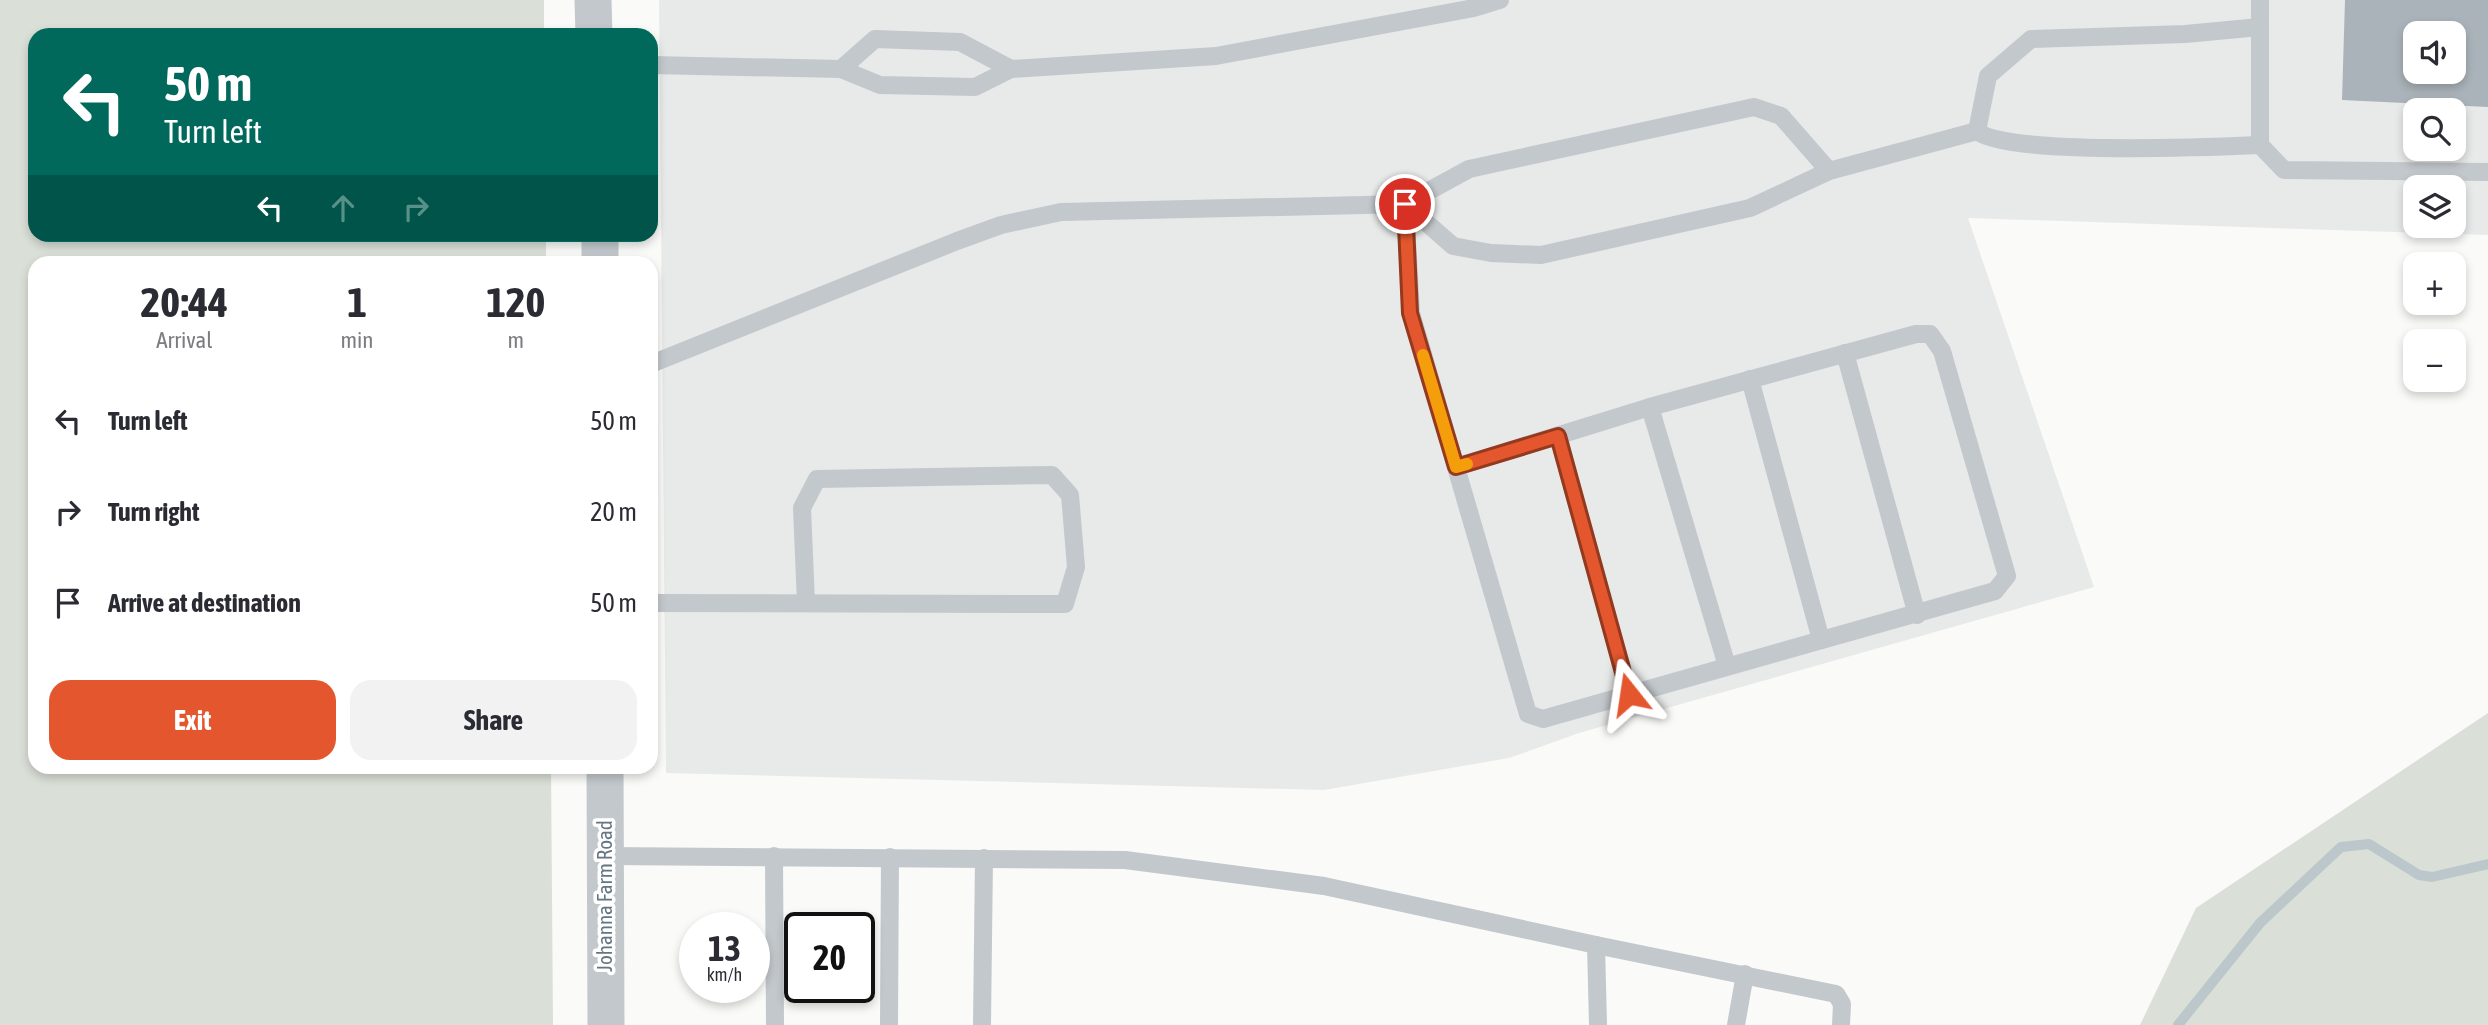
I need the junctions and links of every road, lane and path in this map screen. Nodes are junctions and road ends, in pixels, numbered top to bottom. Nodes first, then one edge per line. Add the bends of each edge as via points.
1 (593, 0) edge
2 (1500, 0) edge
3 (2260, 0) edge
4 (2259, 27) junction
5 (594, 28) edge
6 (658, 65) edge
7 (841, 69) junction
8 (1011, 69) junction
9 (1977, 131) junction
10 (2260, 145) junction
11 (1829, 171) junction
12 (2488, 172) edge
13 (1405, 204) junction
14 (1845, 353) junction
15 (658, 361) edge
16 (1750, 379) junction
17 (1650, 407) junction
18 (1558, 436) junction
19 (1456, 467) junction
20 (658, 603) edge
21 (806, 603) junction
22 (1917, 615) junction
23 (1821, 640) junction
24 (1727, 666) junction
25 (1629, 694) junction
26 (605, 774) edge
27 (605, 856) junction
28 (774, 856) junction
29 (890, 857) junction
30 (984, 858) junction
31 (1597, 945) junction
32 (1745, 974) junction
33 (606, 1025) edge
34 (775, 1025) edge
35 (888, 1025) edge
36 (982, 1025) edge
37 (1598, 1025) edge
38 (1736, 1025) edge
39 (1841, 1025) edge

1 - 5 street
2 - 8 lane via 1216,56
3 - 4 lane
4 - 9 lane via 2031,39 1988,76
4 - 10 lane
6 - 7 lane
7 - 8 lane via 880,85 975,86
7 - 8 lane via 875,39 960,42
9 - 10 lane via 1986,139 2018,144 2165,149
9 - 11 lane
10 - 12 lane via 2284,170
11 - 13 lane via 1750,208 1541,255 1453,246
11 - 13 lane via 1781,116 1754,107 1469,169
13 - 15 lane via 1061,212 1001,225
13 - 19 lane via 1410,313
14 - 16 lane
14 - 22 lane
14 - 22 lane via 1916,334 1930,334 1936,342 2007,576 1995,591
16 - 17 lane
16 - 23 lane
17 - 18 lane
17 - 24 lane
18 - 19 lane
18 - 25 lane
19 - 25 lane via 1528,714 1543,719
20 - 21 lane
21 - 21 lane via 1065,604 1076,567 1070,495 1052,475 817,479 802,508
22 - 23 lane
23 - 24 lane
24 - 25 lane
26 - 27 street, Johanna Farm Road
27 - 28 lane
27 - 33 street, Johanna Farm Road
28 - 29 lane
28 - 34 lane
29 - 30 lane
29 - 35 lane
30 - 31 lane via 1125,860 1324,886
30 - 36 lane
31 - 32 lane
31 - 37 lane
32 - 38 lane
32 - 39 lane via 1836,994 1842,1004

